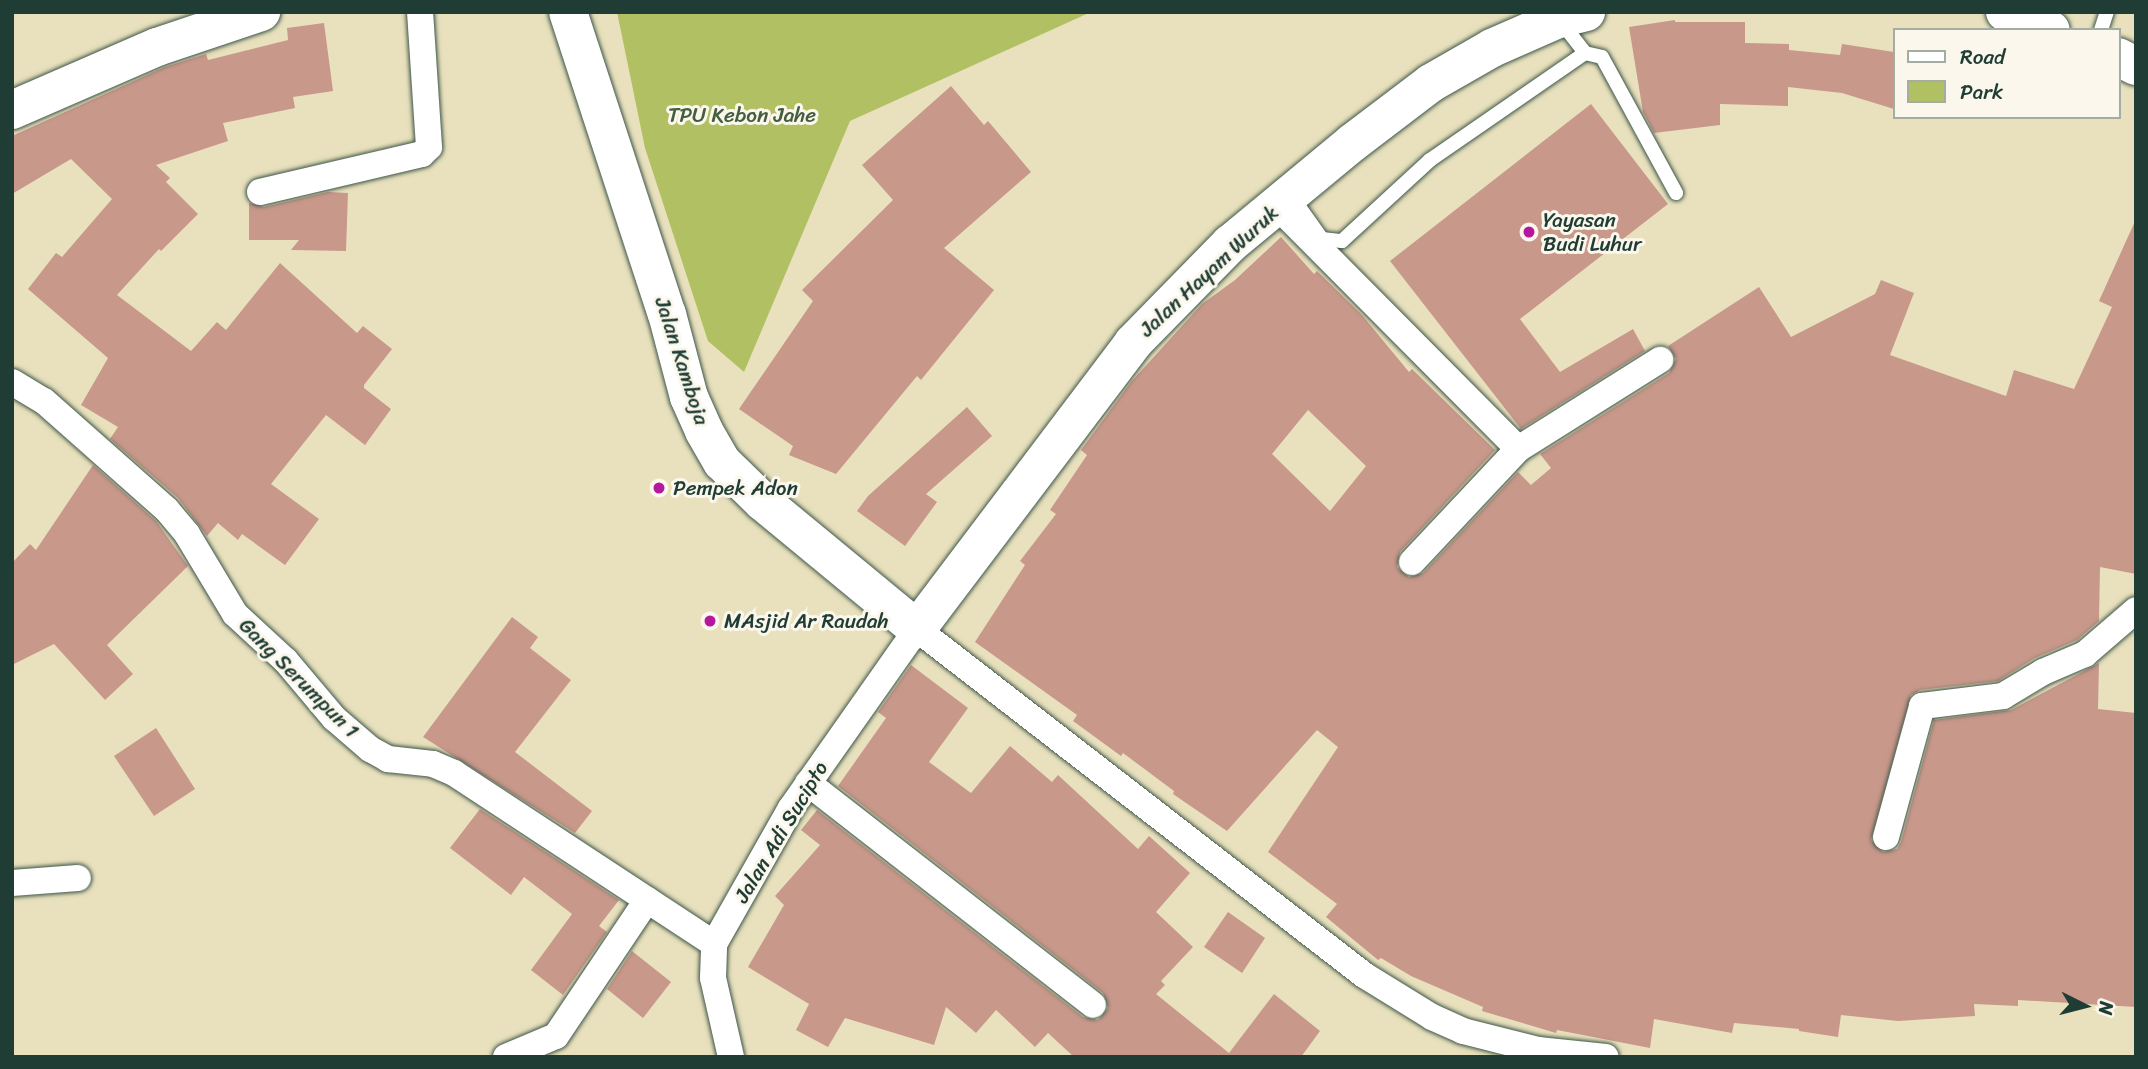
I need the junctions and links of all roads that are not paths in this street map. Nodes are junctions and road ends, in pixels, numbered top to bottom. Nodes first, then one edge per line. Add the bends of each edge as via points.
1 (261, 12) edge
2 (420, 12) edge
3 (568, 12) edge
4 (2005, 12) edge
5 (1572, 16) edge
6 (2046, 28) edge
7 (1585, 53) junction
8 (2120, 58) edge
9 (2136, 65) edge
10 (12, 110) edge
11 (260, 192) dead end
12 (1676, 193) dead end
13 (1284, 200) junction
14 (1660, 360) dead end
15 (12, 382) edge
16 (1518, 449) junction
17 (1412, 562) dead end
18 (2136, 610) edge
19 (917, 629) junction
20 (808, 783) junction
21 (1886, 837) dead end
22 (78, 878) dead end
23 (12, 883) edge
24 (647, 900) junction
25 (714, 944) junction
26 (1093, 1005) dead end
27 (506, 1057) edge
28 (731, 1057) edge
29 (1606, 1057) edge

1 - 10 street via 157,47
2 - 11 street via 429,146 422,154
3 - 19 street, Jalan Kamboja via 667,314 689,397 713,446 763,502
4 - 6 street
5 - 7 lane
5 - 13 street, Jalan Hayam Wuruk via 1492,48 1431,83
7 - 12 lane via 1602,57
7 - 13 lane via 1430,160 1342,241 1322,239
8 - 9 street
13 - 16 street
13 - 19 street, Jalan Hayam Wuruk via 1230,244 1133,343
14 - 16 street
15 - 24 street, Gang Serumpun 1 via 44,401 167,510 187,534 235,614 286,661 334,718 370,749 388,759 433,764 454,773
16 - 17 street
18 - 21 street via 2085,654 2003,696 1922,706
19 - 20 street, Jalan Adi Sucipto
19 - 29 street via 1364,975 1463,1031 1538,1050
20 - 25 street, Jalan Adi Sucipto
20 - 26 street
22 - 23 street
24 - 25 street, Gang Serumpun 1
24 - 27 street via 556,1036
25 - 28 street, Jalan Adi Sucipto via 713,978

